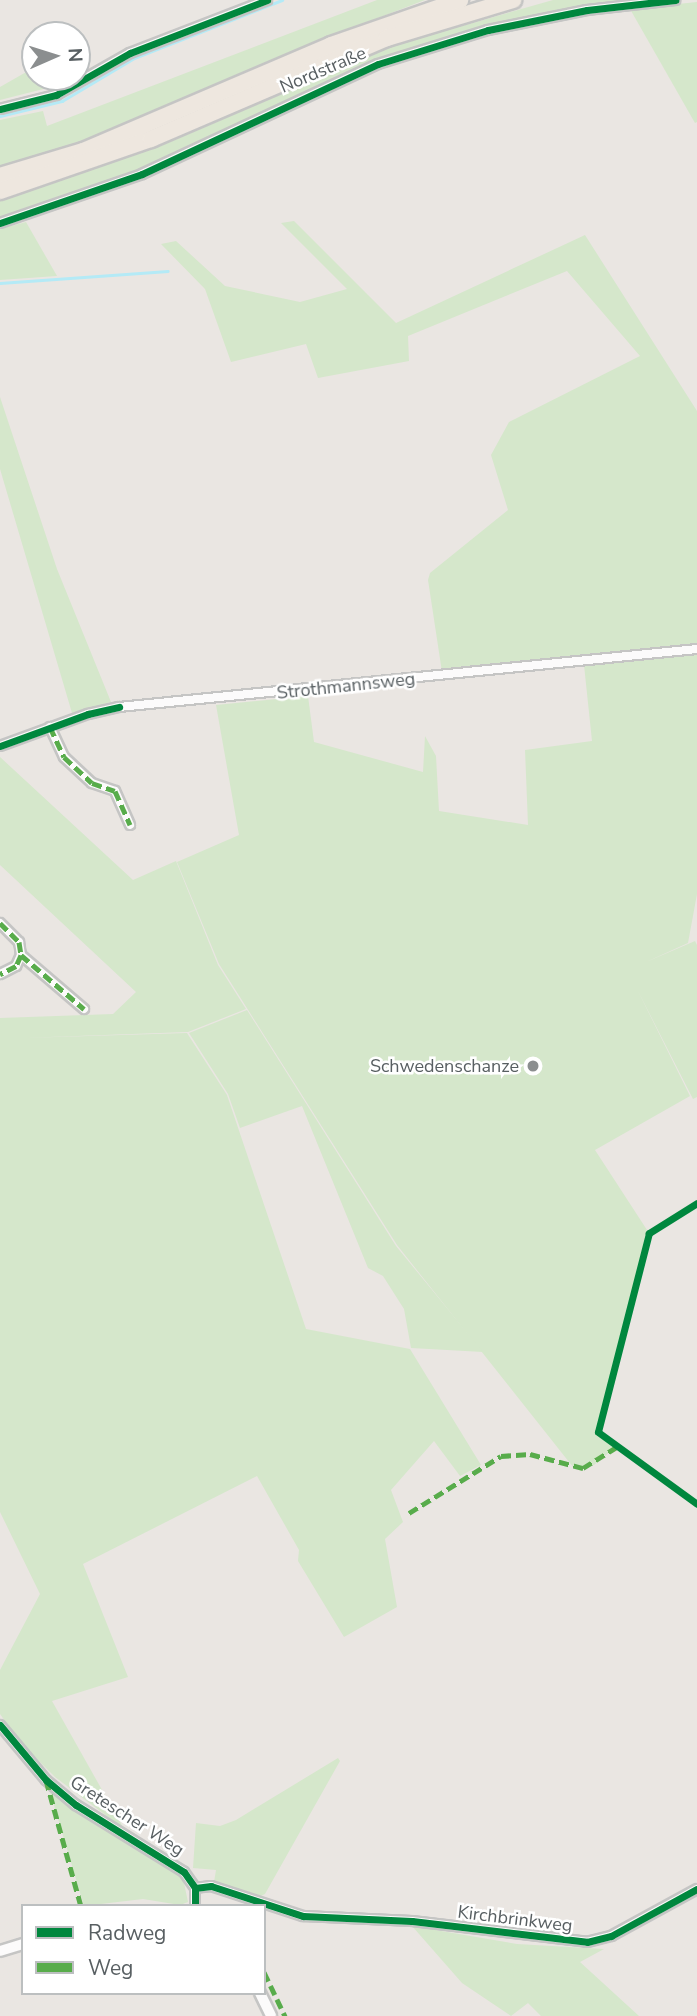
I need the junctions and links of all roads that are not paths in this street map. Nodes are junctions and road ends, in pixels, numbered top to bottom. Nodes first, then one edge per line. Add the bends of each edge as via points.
1 (267, 0) edge
2 (460, 0) edge
3 (513, 0) edge
4 (675, 0) edge
5 (0, 109) edge
6 (0, 176) edge
7 (0, 191) edge
8 (0, 223) edge
9 (697, 649) edge
10 (50, 727) junction
11 (0, 746) edge
12 (130, 825) dead end
13 (0, 923) edge
14 (21, 955) junction
15 (0, 974) edge
16 (84, 1009) dead end
17 (0, 1725) edge
18 (195, 1888) junction
19 (697, 1889) edge
20 (195, 1904) edge
21 (21, 1945) edge
22 (0, 1951) edge
23 (261, 1995) edge
24 (271, 2016) edge

1 - 5 street via 131,53 57,95
2 - 6 highway via 331,45 132,132
3 - 7 highway via 387,38 151,139
4 - 8 street, Nordstraße via 587,10 488,30 378,64 142,174
9 - 10 street, Strothmannsweg via 119,707
10 - 11 street, Strothmannsweg
10 - 12 street via 64,757 92,783 115,791
13 - 14 street via 19,942
14 - 15 street via 16,966
14 - 16 street
17 - 18 street, Gretescher Weg via 56,1788 184,1872
18 - 19 street, Kirchbrinkweg via 211,1886 303,1916 412,1921 577,1942 611,1936
18 - 20 street
21 - 22 street
23 - 24 street

